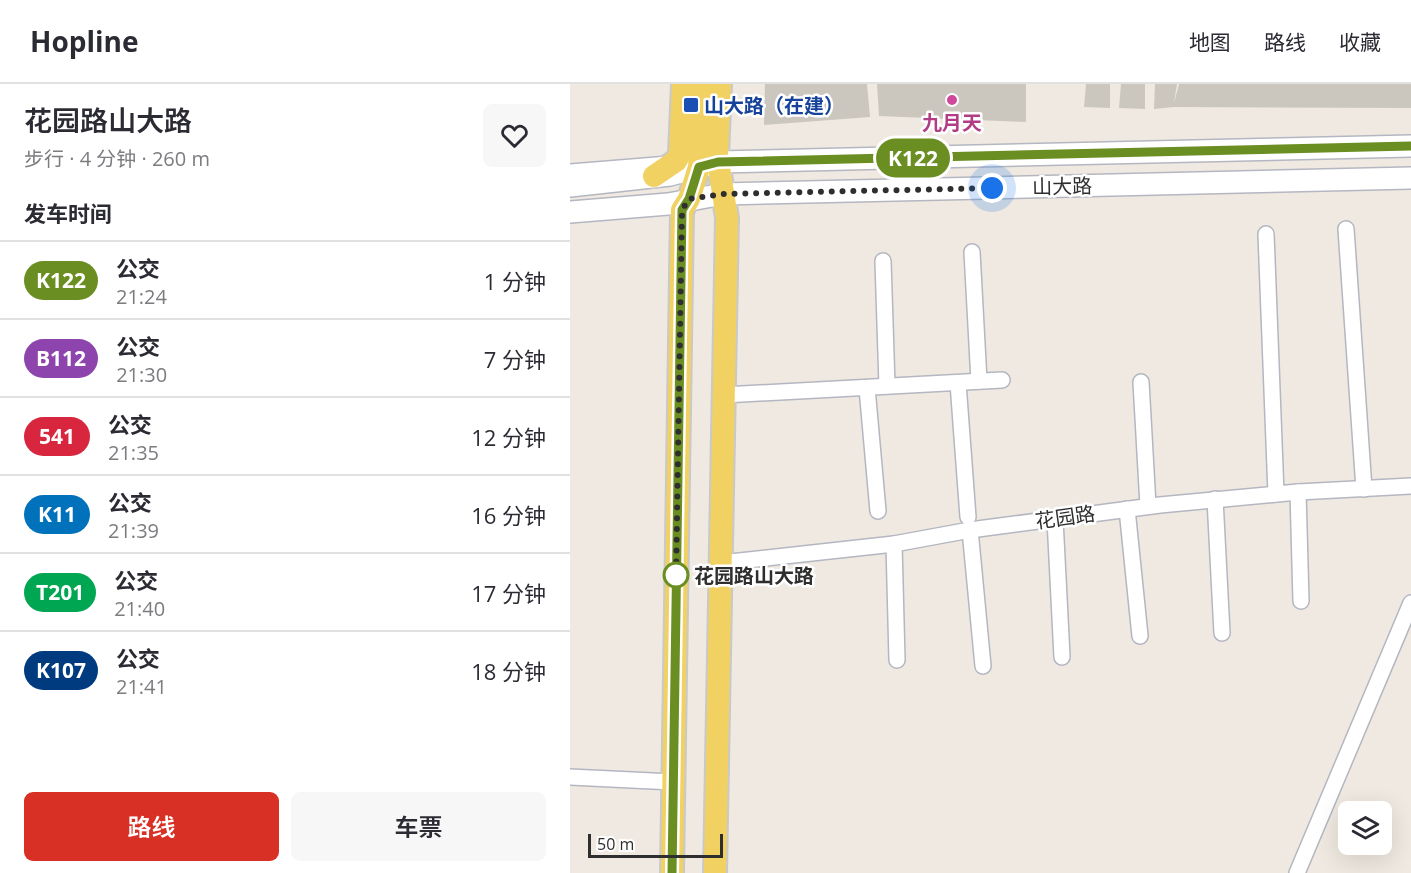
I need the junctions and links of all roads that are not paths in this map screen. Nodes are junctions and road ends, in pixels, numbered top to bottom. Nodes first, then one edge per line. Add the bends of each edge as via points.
1 (683, 84) edge
2 (704, 84) edge
3 (720, 84) edge
4 (1411, 146) edge
5 (709, 165) junction
6 (663, 170) junction
7 (570, 172) edge
8 (1411, 178) edge
9 (570, 186) edge
10 (723, 194) junction
11 (689, 199) junction
12 (570, 212) edge
13 (1346, 229) dead end
14 (1266, 234) dead end
15 (972, 252) dead end
16 (883, 261) dead end
17 (1002, 380) dead end
18 (979, 381) junction
19 (1141, 382) dead end
20 (958, 383) junction
21 (887, 386) junction
22 (867, 388) junction
23 (724, 395) junction
24 (1411, 486) edge
25 (1364, 489) junction
26 (1298, 492) junction
27 (1276, 494) junction
28 (1215, 499) junction
29 (1148, 506) junction
30 (1127, 509) junction
31 (878, 511) dead end
32 (1055, 519) junction
33 (969, 524) junction
34 (894, 544) junction
35 (721, 563) junction
36 (1301, 601) dead end
37 (1411, 603) edge
38 (1222, 633) dead end
39 (1140, 636) dead end
40 (1062, 657) dead end
41 (897, 660) dead end
42 (983, 666) dead end
43 (570, 777) edge
44 (673, 782) junction
45 (672, 873) edge
46 (715, 873) edge
47 (1298, 873) edge

1 - 6 main road via 680,154
2 - 5 main road
3 - 5 main road
4 - 5 main road, 山大路
5 - 6 main road, 山大路
5 - 10 main road
5 - 11 main road
6 - 7 street, 山大路
6 - 9 main road, 山大路
8 - 10 main road, 山大路
10 - 11 main road, 山大路
10 - 23 main road via 727,211
11 - 12 main road, 山大路
11 - 44 main road via 682,210
13 - 25 street
14 - 27 street
15 - 18 street
16 - 21 street
17 - 18 street
18 - 20 street
19 - 29 street
20 - 21 street
20 - 33 street
21 - 22 street
22 - 23 street
22 - 31 street
23 - 35 main road
24 - 25 street, 花园路
25 - 26 street, 花园路
26 - 27 street, 花园路
26 - 36 street
27 - 28 street, 花园路
28 - 29 street, 花园路
28 - 38 street
29 - 30 street, 花园路
30 - 32 street, 花园路
30 - 39 street
32 - 33 street, 花园路
32 - 40 street
33 - 34 street, 花园路
33 - 42 street
34 - 35 street, 花园路
34 - 41 street
35 - 46 main road
37 - 47 street
43 - 44 street
44 - 45 main road

